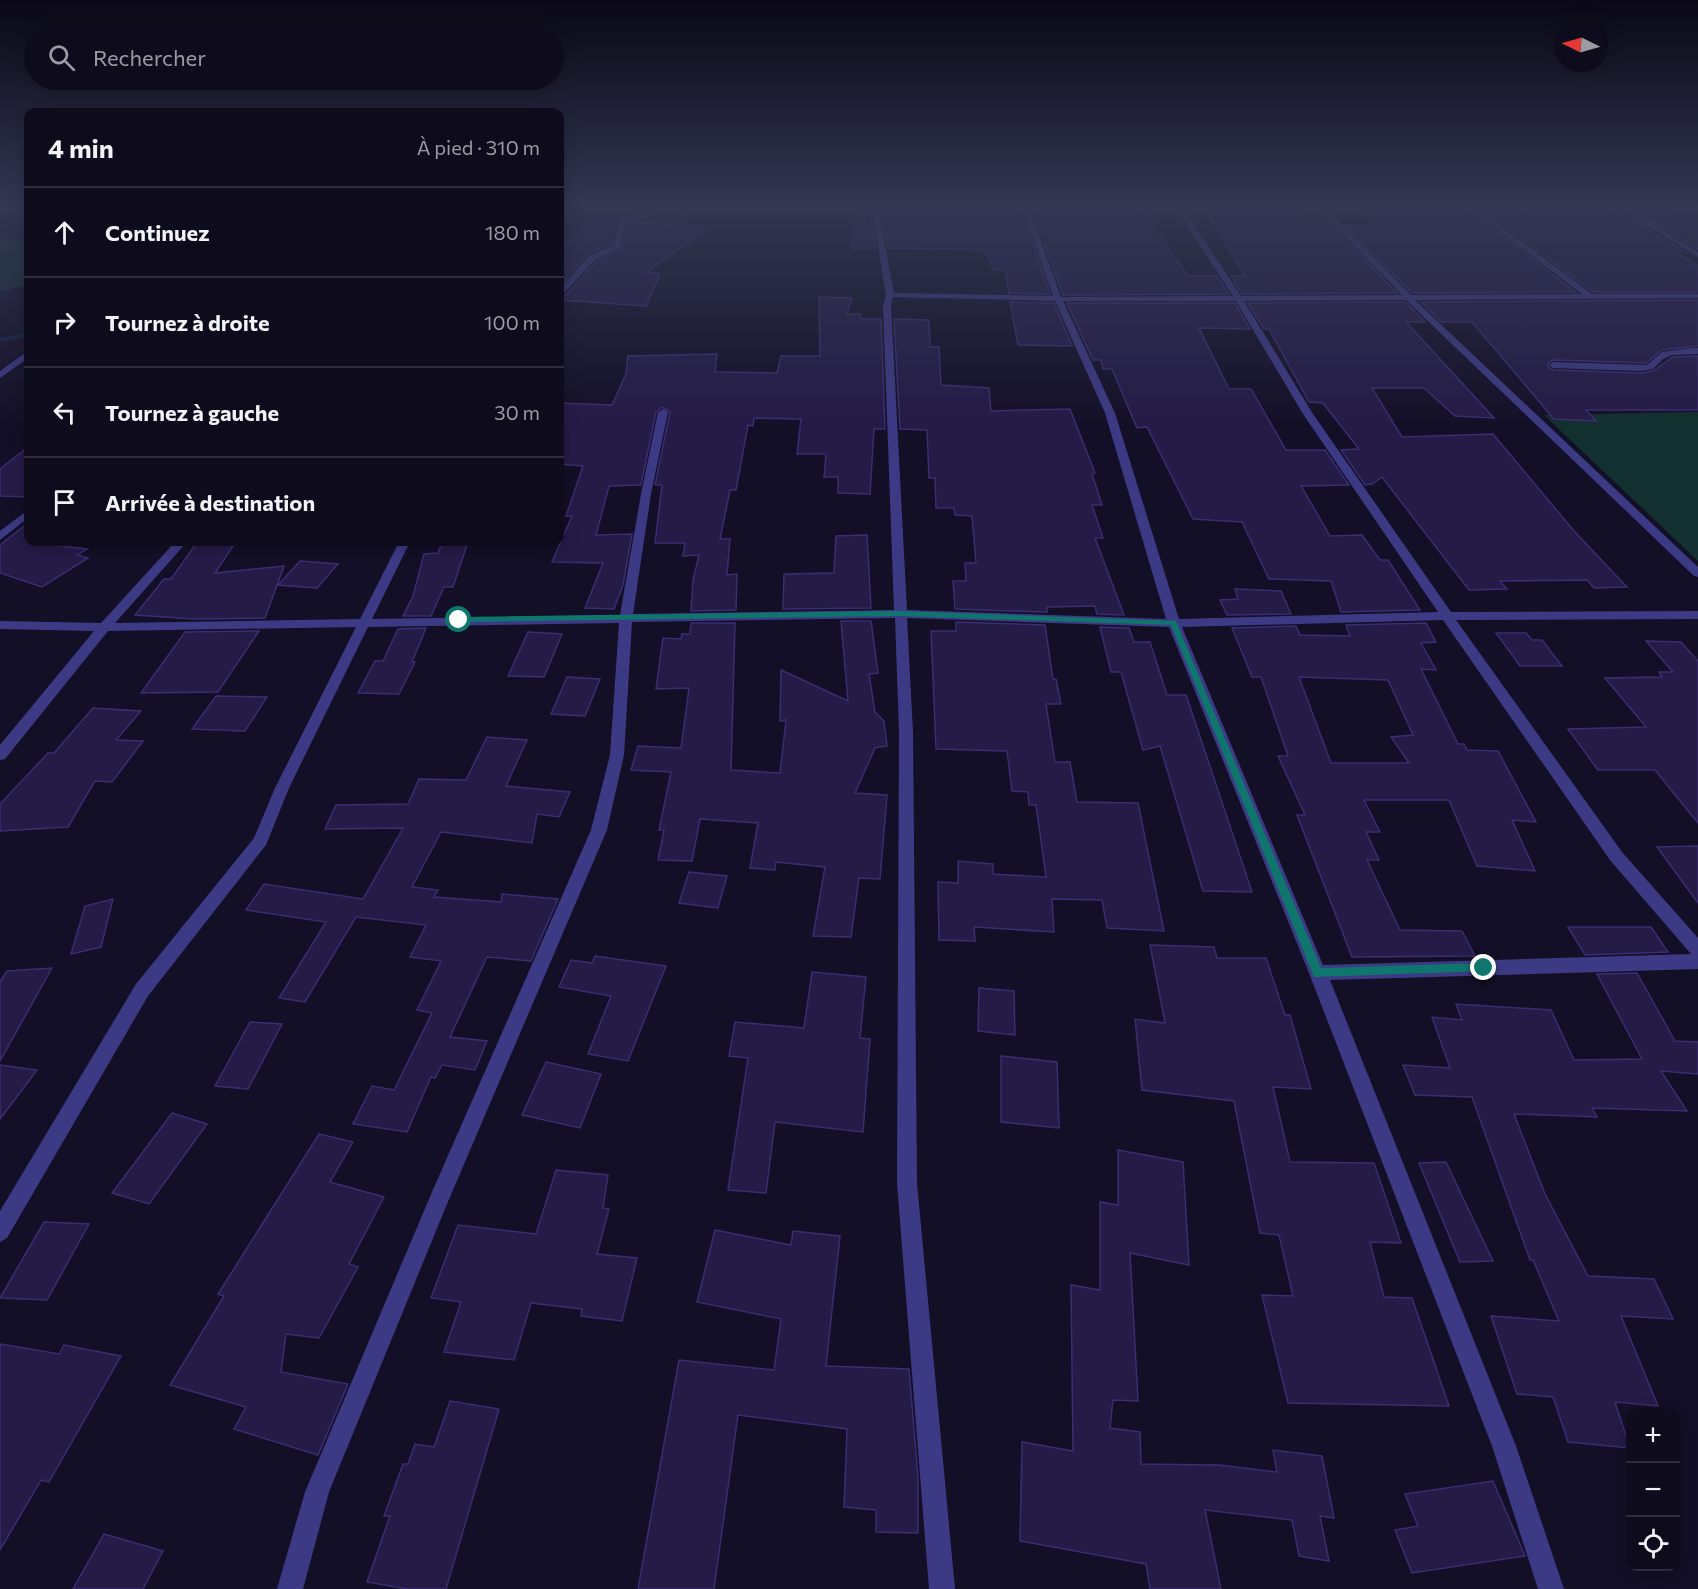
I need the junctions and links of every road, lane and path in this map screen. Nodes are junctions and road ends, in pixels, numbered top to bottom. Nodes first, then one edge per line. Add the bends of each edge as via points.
1 (887, 277) edge
2 (1050, 277) edge
3 (1224, 277) edge
4 (1389, 277) edge
5 (1564, 277) edge
6 (890, 295) junction
7 (1237, 296) junction
8 (1698, 296) edge
9 (1591, 297) junction
10 (1058, 299) junction
11 (1410, 299) junction
12 (1698, 351) edge
13 (24, 357) edge
14 (1553, 365) dead end
15 (0, 375) edge
16 (663, 412) dead end
17 (24, 516) edge
18 (0, 537) edge
19 (176, 546) edge
20 (402, 546) edge
21 (1698, 573) edge
22 (899, 614) junction
23 (1698, 615) edge
24 (1448, 616) junction
25 (626, 618) junction
26 (366, 621) junction
27 (1174, 623) junction
28 (0, 625) edge
29 (104, 627) junction
30 (0, 755) edge
31 (1698, 950) edge
32 (1698, 961) edge
33 (1318, 973) junction
34 (0, 1231) edge
35 (290, 1589) edge
36 (942, 1589) edge
37 (1551, 1589) edge

1 - 6 street
2 - 10 street
3 - 7 street
4 - 11 street
5 - 9 street
6 - 10 street
6 - 22 street via 887,306
7 - 10 street
7 - 11 street
7 - 24 street via 1308,414
8 - 9 street
9 - 11 street
10 - 27 street via 1110,413
11 - 21 street
12 - 14 street via 1665,352 1650,367 1641,368
13 - 15 street
16 - 25 street
17 - 18 street
19 - 29 street
20 - 26 street
22 - 25 street
22 - 27 street
22 - 36 street via 906,732 907,1183
23 - 24 street
24 - 27 street
24 - 31 street via 1616,856
25 - 26 street
25 - 35 street via 617,755 599,830 317,1492
26 - 29 street
26 - 34 street via 282,788 260,842 142,990
27 - 33 street
28 - 29 street
29 - 30 street
32 - 33 street
33 - 37 street via 1504,1446

